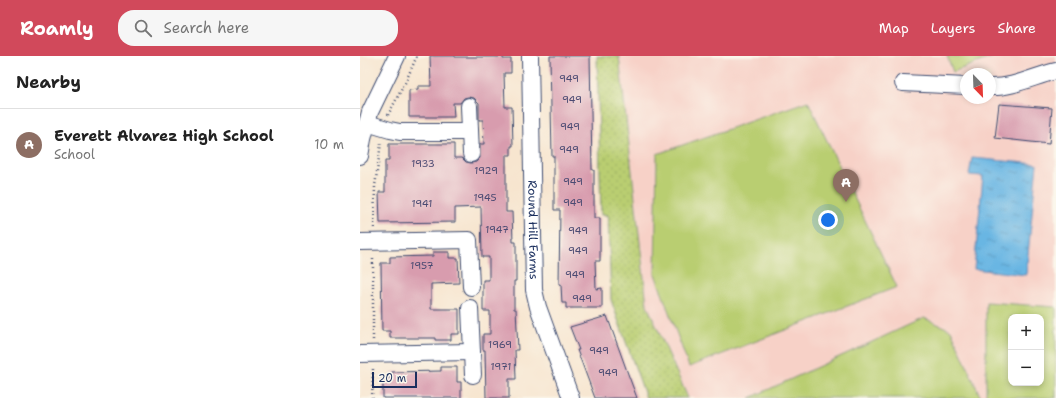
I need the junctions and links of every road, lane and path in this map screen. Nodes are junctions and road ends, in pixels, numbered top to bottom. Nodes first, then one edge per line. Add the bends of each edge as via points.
1 (397, 56) edge
2 (417, 56) edge
3 (530, 56) edge
4 (1056, 71) edge
5 (903, 83) dead end
6 (960, 86) edge
7 (996, 88) edge
8 (469, 106) dead end
9 (367, 123) junction
10 (384, 128) junction
11 (470, 132) junction
12 (471, 154) dead end
13 (360, 156) edge
14 (367, 242) edge
15 (470, 287) dead end
16 (470, 308) dead end
17 (472, 352) junction
18 (366, 354) edge
19 (473, 375) dead end
20 (372, 398) edge
21 (571, 398) edge

1 - 9 street
2 - 10 path
3 - 21 street, Round Hill Farms via 534,290
4 - 7 street
5 - 6 street
8 - 11 street
9 - 10 street
9 - 13 street
10 - 11 street via 410,132
10 - 14 path
11 - 12 street
14 - 15 street via 469,240
14 - 18 path
16 - 17 street
17 - 18 street
17 - 19 street
18 - 20 path

